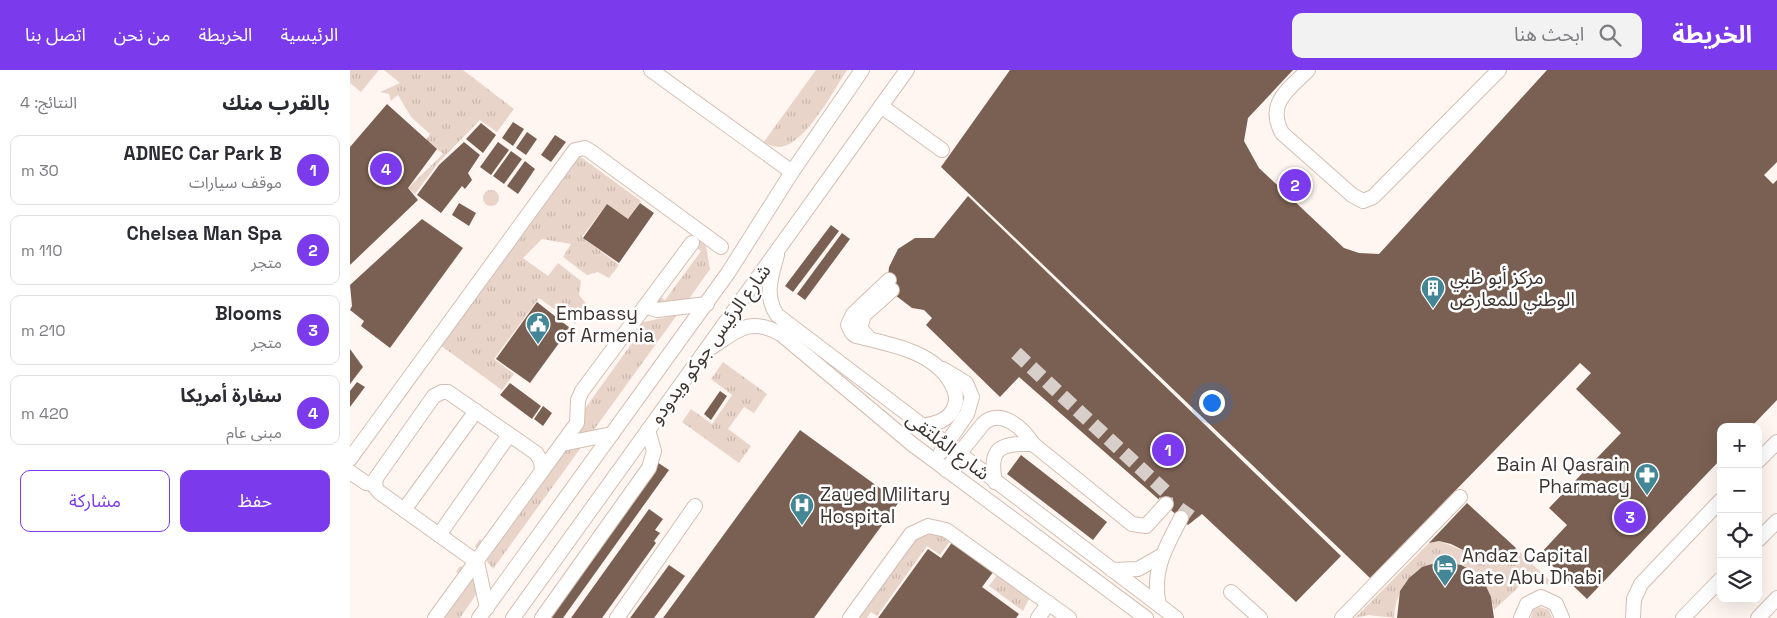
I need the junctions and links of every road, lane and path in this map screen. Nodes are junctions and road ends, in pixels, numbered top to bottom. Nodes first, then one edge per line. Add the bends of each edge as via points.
1 (651, 70) edge
2 (862, 70) edge
3 (908, 70) edge
4 (1308, 70) edge
5 (1499, 70) edge
6 (881, 106) junction
7 (942, 150) dead end
8 (792, 172) junction
9 (692, 243) dead end
10 (721, 247) dead end
11 (779, 248) junction
12 (891, 285) dead end
13 (706, 304) junction
14 (645, 306) junction
15 (704, 353) junction
16 (942, 369) junction
17 (476, 411) junction
18 (921, 426) junction
19 (648, 430) junction
20 (510, 434) junction
21 (612, 434) junction
22 (1777, 442) edge
23 (562, 444) junction
24 (1032, 444) junction
25 (946, 445) junction
26 (958, 454) junction
27 (1762, 457) edge
28 (350, 459) edge
29 (934, 461) junction
30 (946, 470) junction
31 (542, 471) junction
32 (350, 472) edge
33 (995, 482) junction
34 (375, 484) junction
35 (1460, 497) dead end
36 (1166, 504) dead end
37 (1717, 504) edge
38 (695, 506) dead end
39 (404, 510) junction
40 (1181, 518) tunnel mouth
41 (1777, 521) edge
42 (439, 535) junction
43 (1762, 536) edge
44 (1161, 556) junction
45 (476, 562) junction
46 (1112, 570) junction
47 (1717, 583) edge
48 (1231, 592) dead end
49 (1777, 598) edge
50 (1049, 603) junction
51 (1159, 605) junction
52 (483, 613) edge
53 (435, 618) edge
54 (513, 618) edge
55 (542, 618) edge
56 (618, 618) edge
57 (850, 618) edge
58 (1038, 618) edge
59 (1069, 618) edge
60 (1146, 618) edge
61 (1176, 618) edge
62 (1260, 618) edge
63 (1342, 618) edge
64 (1521, 618) edge
65 (1562, 618) edge
66 (1633, 618) edge
67 (1683, 618) edge
68 (1758, 618) edge

1 - 8 street
2 - 8 street, شارع الرئيس جوكو ويدودو
3 - 6 street, شارع الرئيس جوكو ويدودو
4 - 5 street via 1278,101 1276,122 1282,133 1352,195 1363,200 1373,197
6 - 7 street
6 - 11 street, شارع الرئيس جوكو ويدودو
8 - 13 street, شارع الرئيس جوكو ويدودو via 752,238
9 - 14 street
10 - 28 street via 590,151 585,148 575,150
11 - 15 street, شارع الرئيس جوكو ويدودو
11 - 18 street, شارع المُلتَقى via 769,290 772,308 777,315
12 - 16 street via 861,319 860,328 868,337 920,356
13 - 14 street via 657,310
13 - 21 street, شارع الرئيس جوكو ويدودو
14 - 23 street via 582,391 576,424
15 - 19 street, شارع الرئيس جوكو ويدودو
15 - 29 street, شارع المُلتَقى via 742,327 752,325 770,329 792,343
16 - 18 street via 954,389 955,405 940,422
16 - 25 street via 966,383 972,397 967,414
17 - 20 street
17 - 34 street via 448,392 438,393 377,475
17 - 39 street
18 - 25 street, شارع المُلتَقى
19 - 54 street, شارع الرئيس جوكو ويدودو
19 - 55 street via 654,451 649,468
20 - 31 street via 536,453
20 - 42 street
21 - 23 street
21 - 52 street, شارع الرئيس جوكو ويدودو
22 - 27 street
23 - 31 street
24 - 26 street via 1026,434 1013,424 993,417
24 - 33 street via 1007,444 998,449 992,467
24 - 36 street via 1132,524 1146,526
25 - 26 street, شارع المُلتَقى
25 - 29 street
26 - 30 street
26 - 33 street, شارع المُلتَقى
29 - 30 street, شارع المُلتَقى
30 - 60 street, شارع المُلتَقى
31 - 45 street
32 - 34 street via 366,483
33 - 46 street, شارع المُلتَقى
34 - 39 street via 379,492
35 - 63 street
37 - 66 street via 1641,584 1634,599
38 - 56 street
39 - 42 street
40 - 44 street
41 - 43 street
42 - 45 street
44 - 46 street via 1138,569
44 - 51 street via 1156,580
45 - 52 street
45 - 53 street
46 - 51 street, شارع المُلتَقى
47 - 67 street
48 - 62 street
49 - 68 street
50 - 57 street via 946,530 928,526 911,534
50 - 58 street
50 - 59 street
51 - 61 street, شارع المُلتَقى
64 - 65 street via 1527,604 1541,597 1556,604

